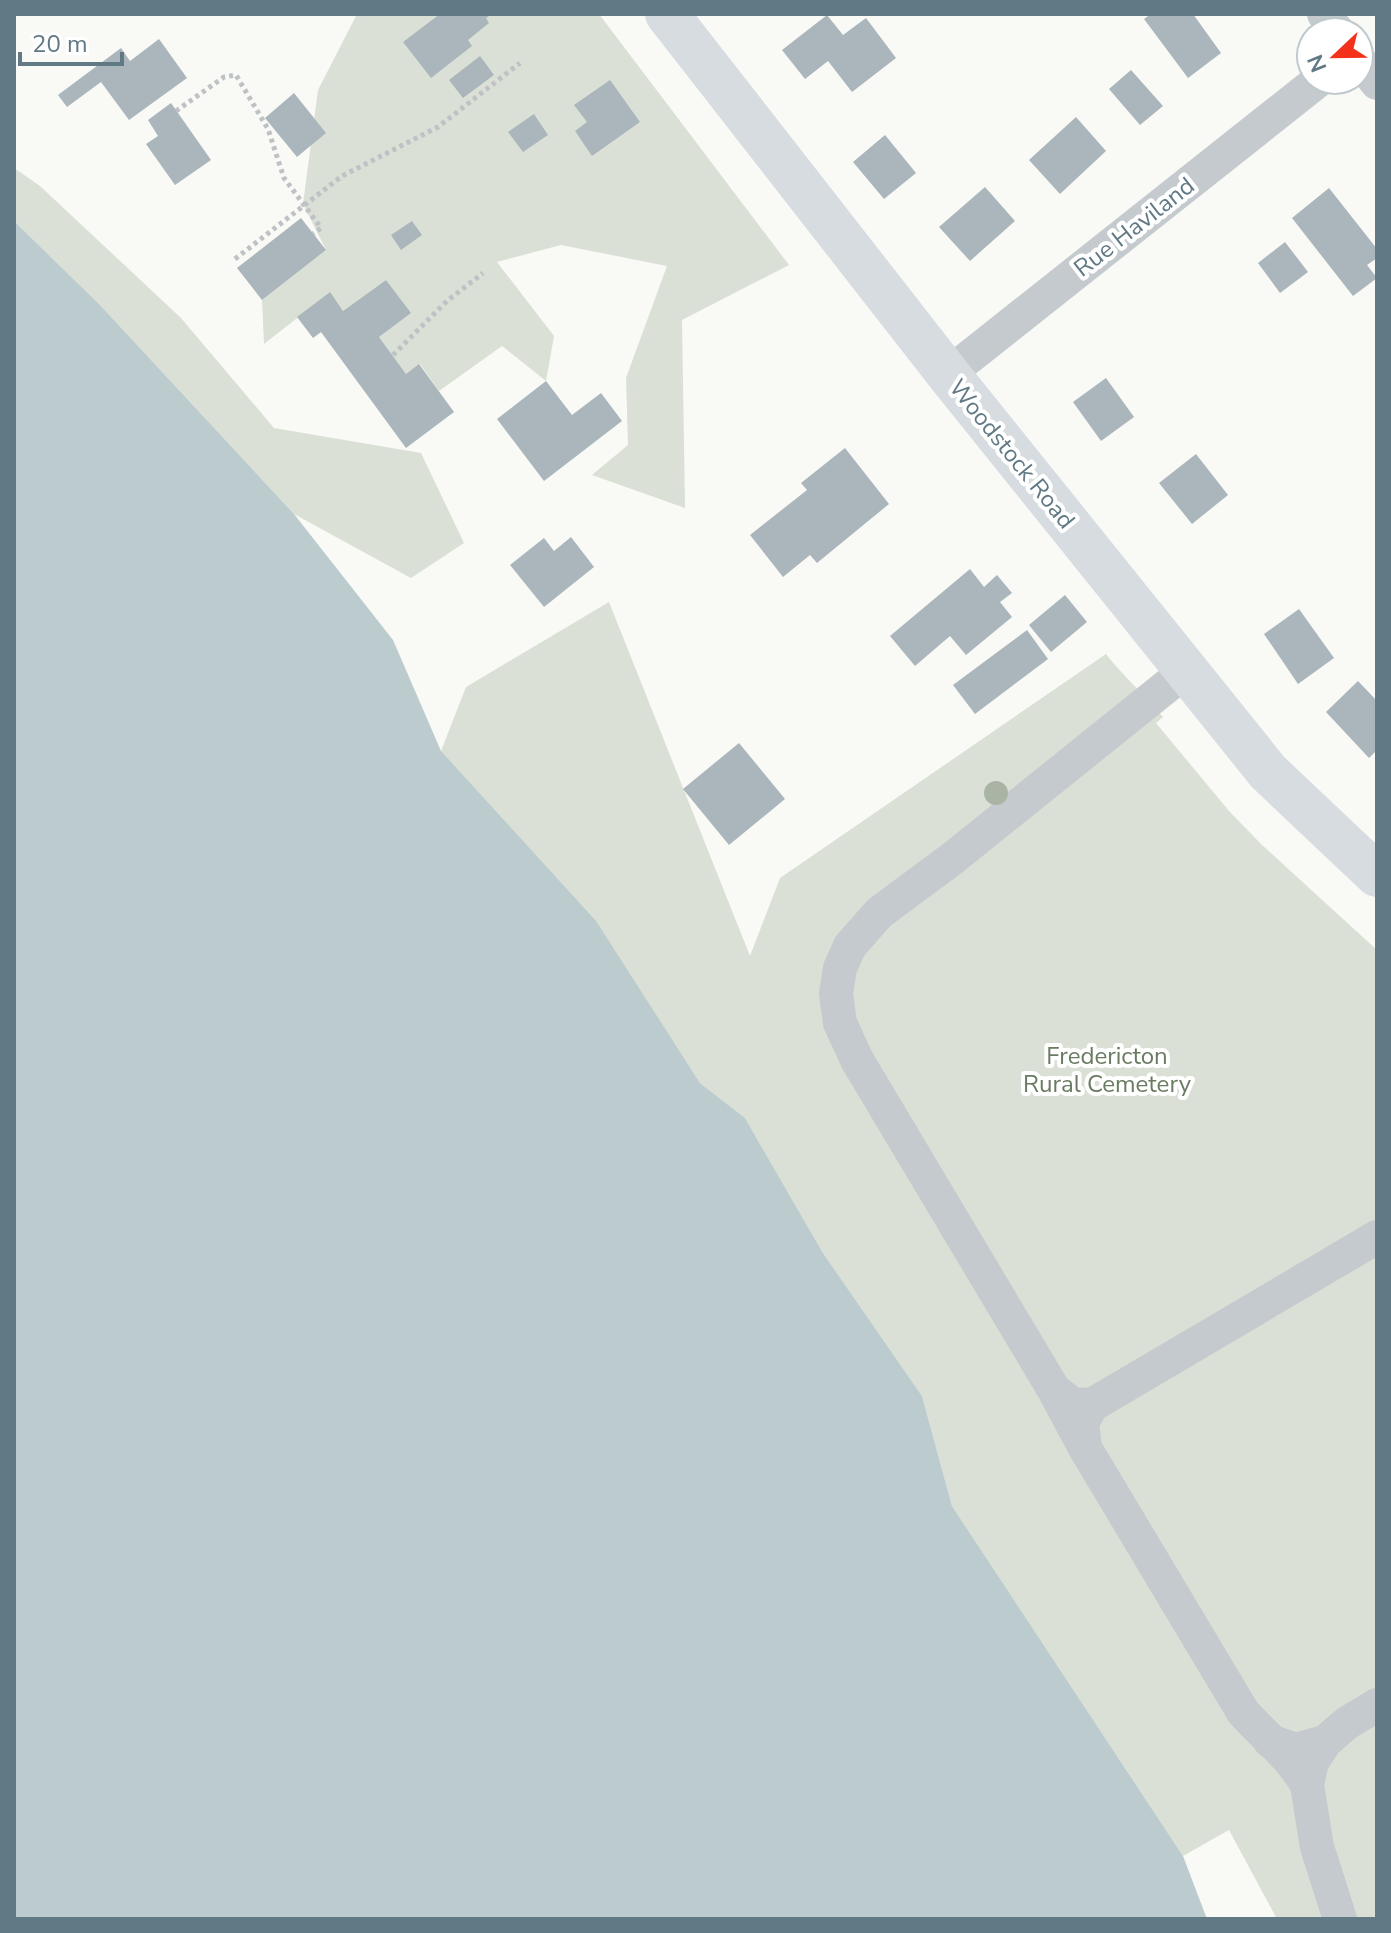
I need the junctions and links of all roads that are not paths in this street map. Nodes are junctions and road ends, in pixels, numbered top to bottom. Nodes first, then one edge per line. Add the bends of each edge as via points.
1 (667, 14) edge
2 (1299, 96) edge
3 (948, 374) junction
4 (1187, 670) junction
5 (1377, 875) edge
6 (1377, 1237) edge
7 (1054, 1390) junction
8 (1092, 1405) junction
9 (1085, 1448) junction
10 (1377, 1705) edge
11 (1270, 1741) junction
12 (1325, 1742) junction
13 (1307, 1785) junction
14 (1340, 1919) edge

1 - 3 main road, Woodstock Road
2 - 3 street, Rue Haviland
3 - 4 main road, Woodstock Road
4 - 5 main road, Woodstock Road via 1268,772
4 - 7 street via 879,913 850,946 840,968 840,1023 857,1060
6 - 8 street
7 - 8 street via 1072,1404
7 - 9 street
8 - 9 street via 1082,1423
9 - 11 street via 1243,1712
10 - 12 street
11 - 12 street via 1296,1750
11 - 13 street via 1293,1760
12 - 13 street via 1312,1762
13 - 14 street via 1317,1847

